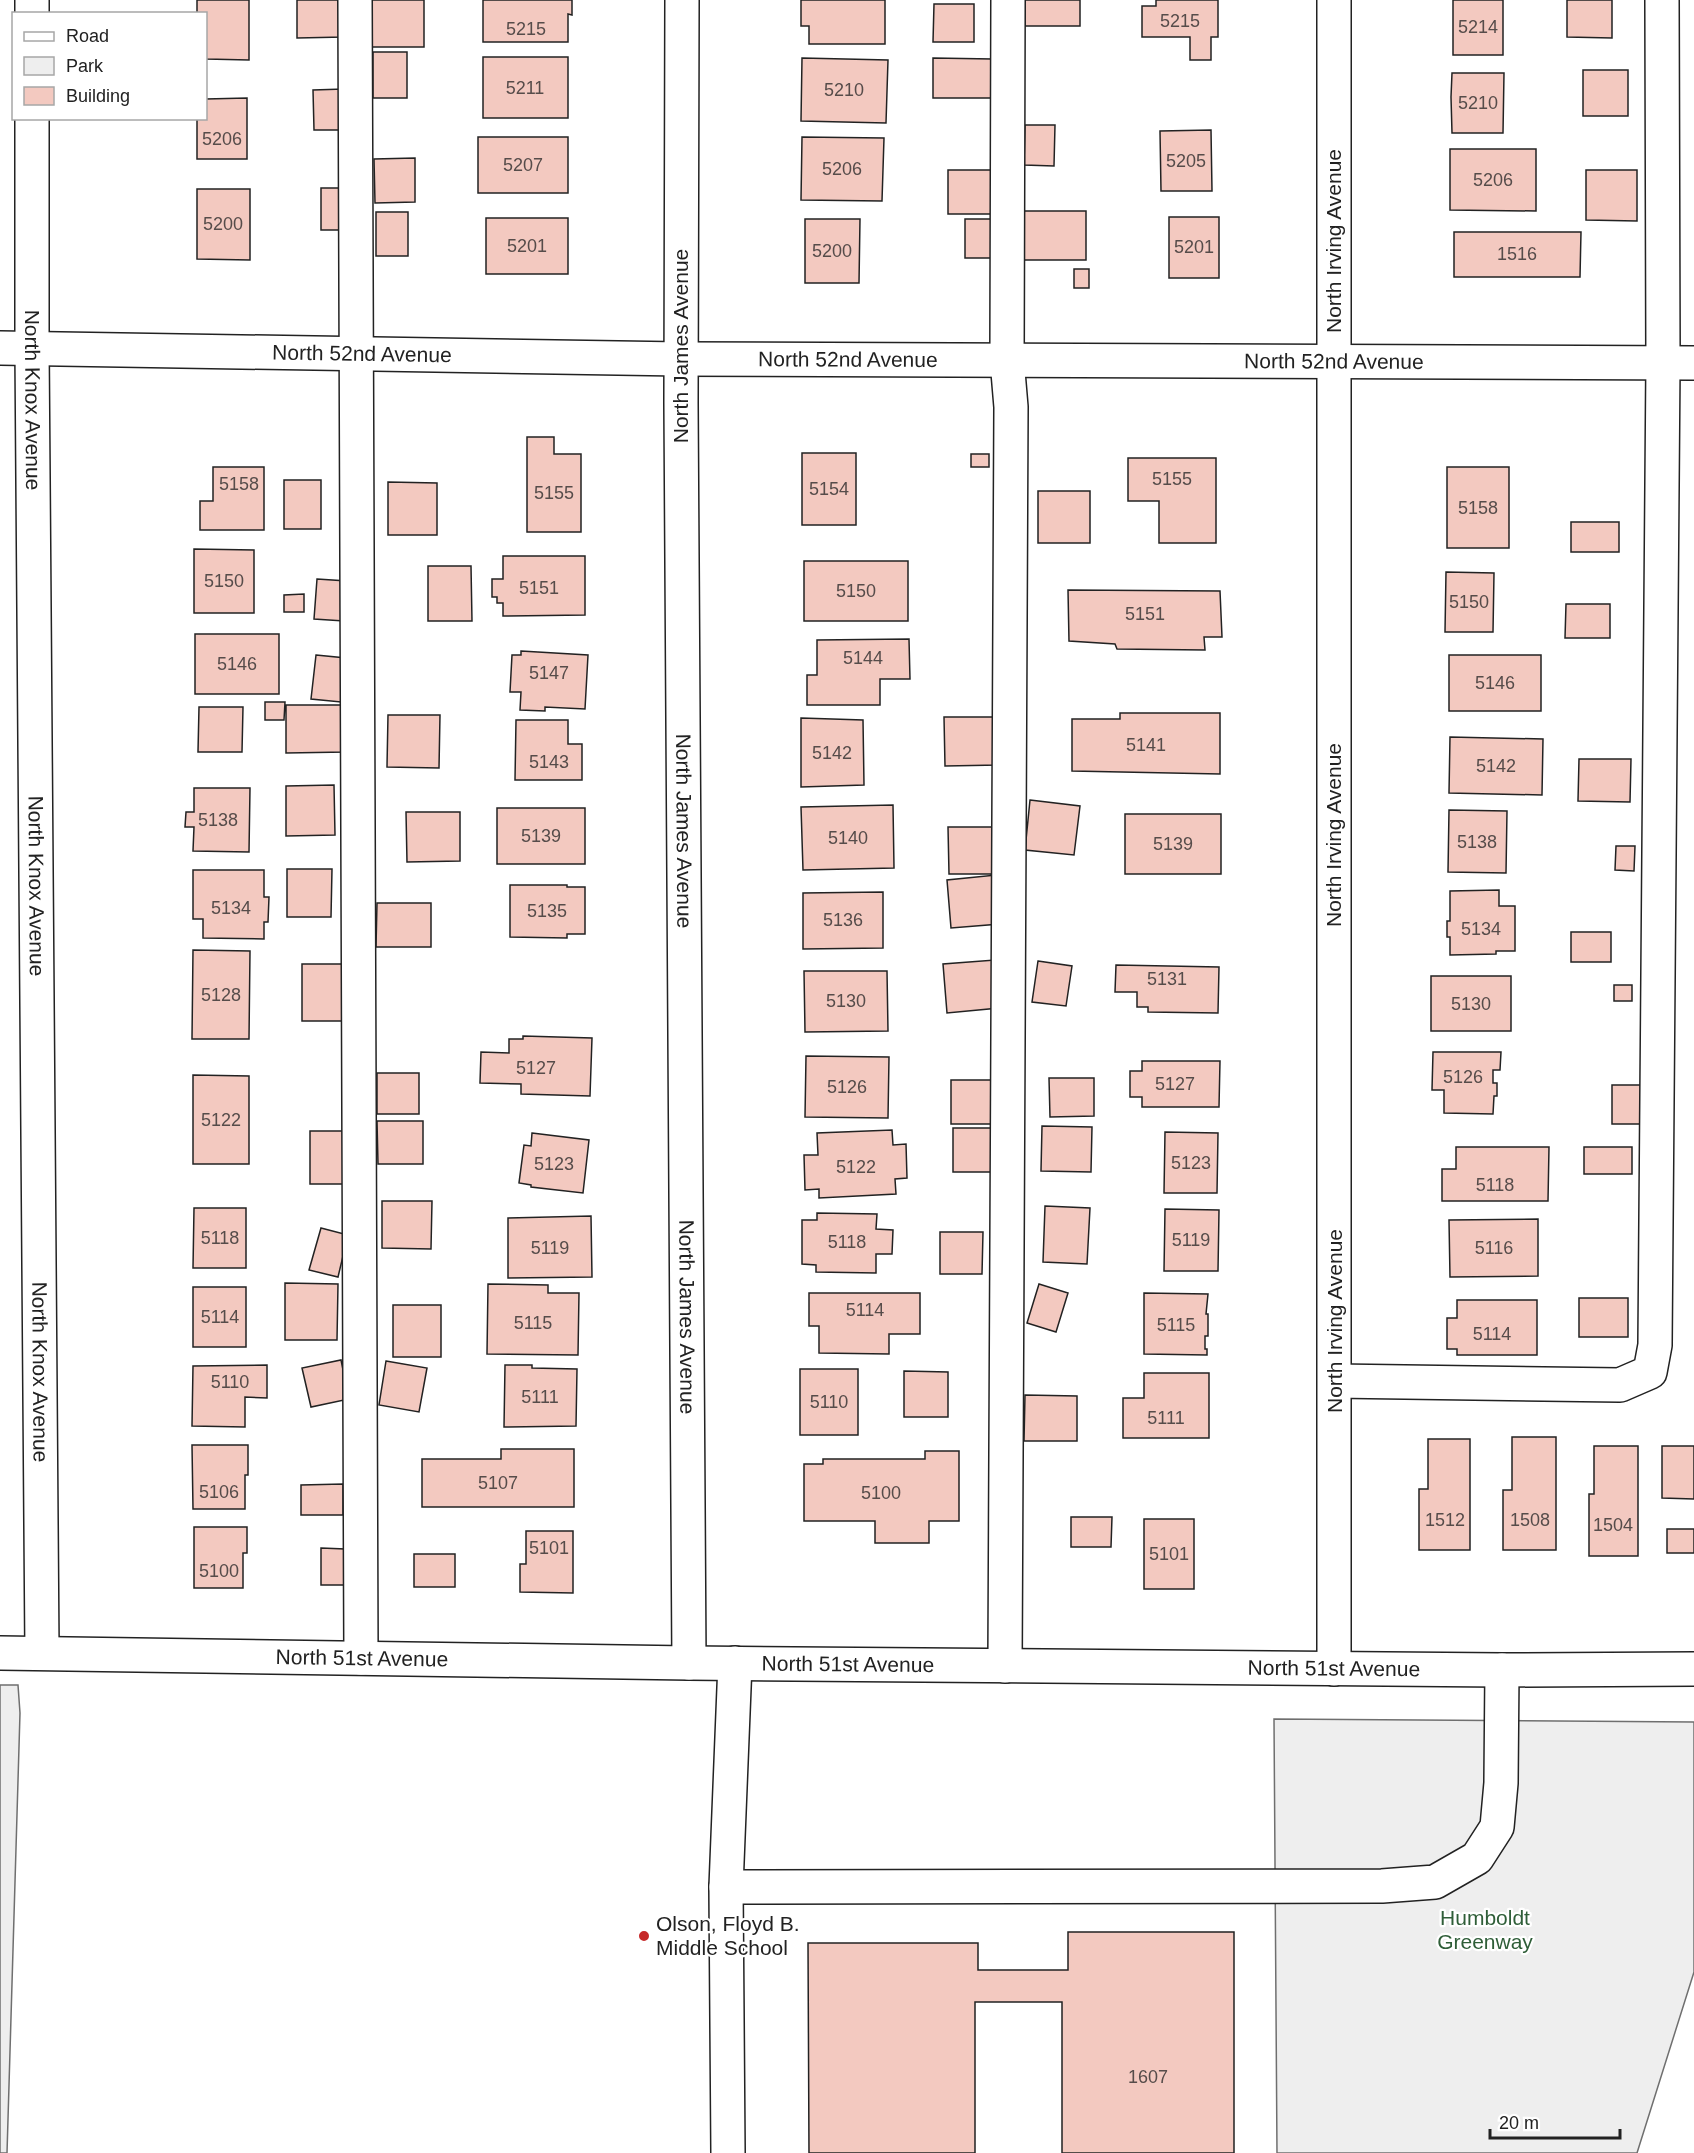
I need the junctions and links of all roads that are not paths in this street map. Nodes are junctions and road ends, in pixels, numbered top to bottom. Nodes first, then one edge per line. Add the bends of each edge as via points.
1 (355, 0) edge
2 (682, 0) edge
3 (1008, 0) edge
4 (1334, 0) edge
5 (1662, 0) edge
6 (32, 120) edge
7 (16, 348) edge
8 (357, 354) junction
9 (681, 359) junction
10 (1007, 360) junction
11 (1334, 363) junction
12 (1679, 363) edge
13 (1335, 1381) junction
14 (0, 1653) edge
15 (42, 1653) junction
16 (361, 1658) junction
17 (689, 1663) junction
18 (735, 1663) junction
19 (1005, 1666) junction
20 (1334, 1669) junction
21 (1694, 1669) edge
22 (1502, 1670) junction
23 (726, 1887) junction
24 (728, 2153) edge

1 - 8 street
2 - 9 street, North James Avenue
3 - 10 street
4 - 11 street, North Irving Avenue
5 - 12 street
6 - 7 street, North Knox Avenue
7 - 8 street, North 52nd Avenue
7 - 15 street, North Knox Avenue
8 - 9 street, North 52nd Avenue
8 - 16 street
9 - 10 street, North 52nd Avenue
9 - 17 street, North James Avenue
10 - 11 street, North 52nd Avenue
10 - 19 street via 1011,407
11 - 12 street, North 52nd Avenue
11 - 13 street, North Irving Avenue
12 - 13 street via 1655,1345 1650,1372 1620,1385
13 - 20 street, North Irving Avenue
14 - 15 street, North 51st Avenue
15 - 16 street, North 51st Avenue
16 - 17 street, North 51st Avenue
17 - 18 street, North 51st Avenue
18 - 19 street, North 51st Avenue
18 - 23 street
19 - 20 street, North 51st Avenue
20 - 22 street, North 51st Avenue
21 - 22 street, North 51st Avenue
22 - 23 street via 1497,1827 1477,1858 1435,1882 1382,1886
23 - 24 street

